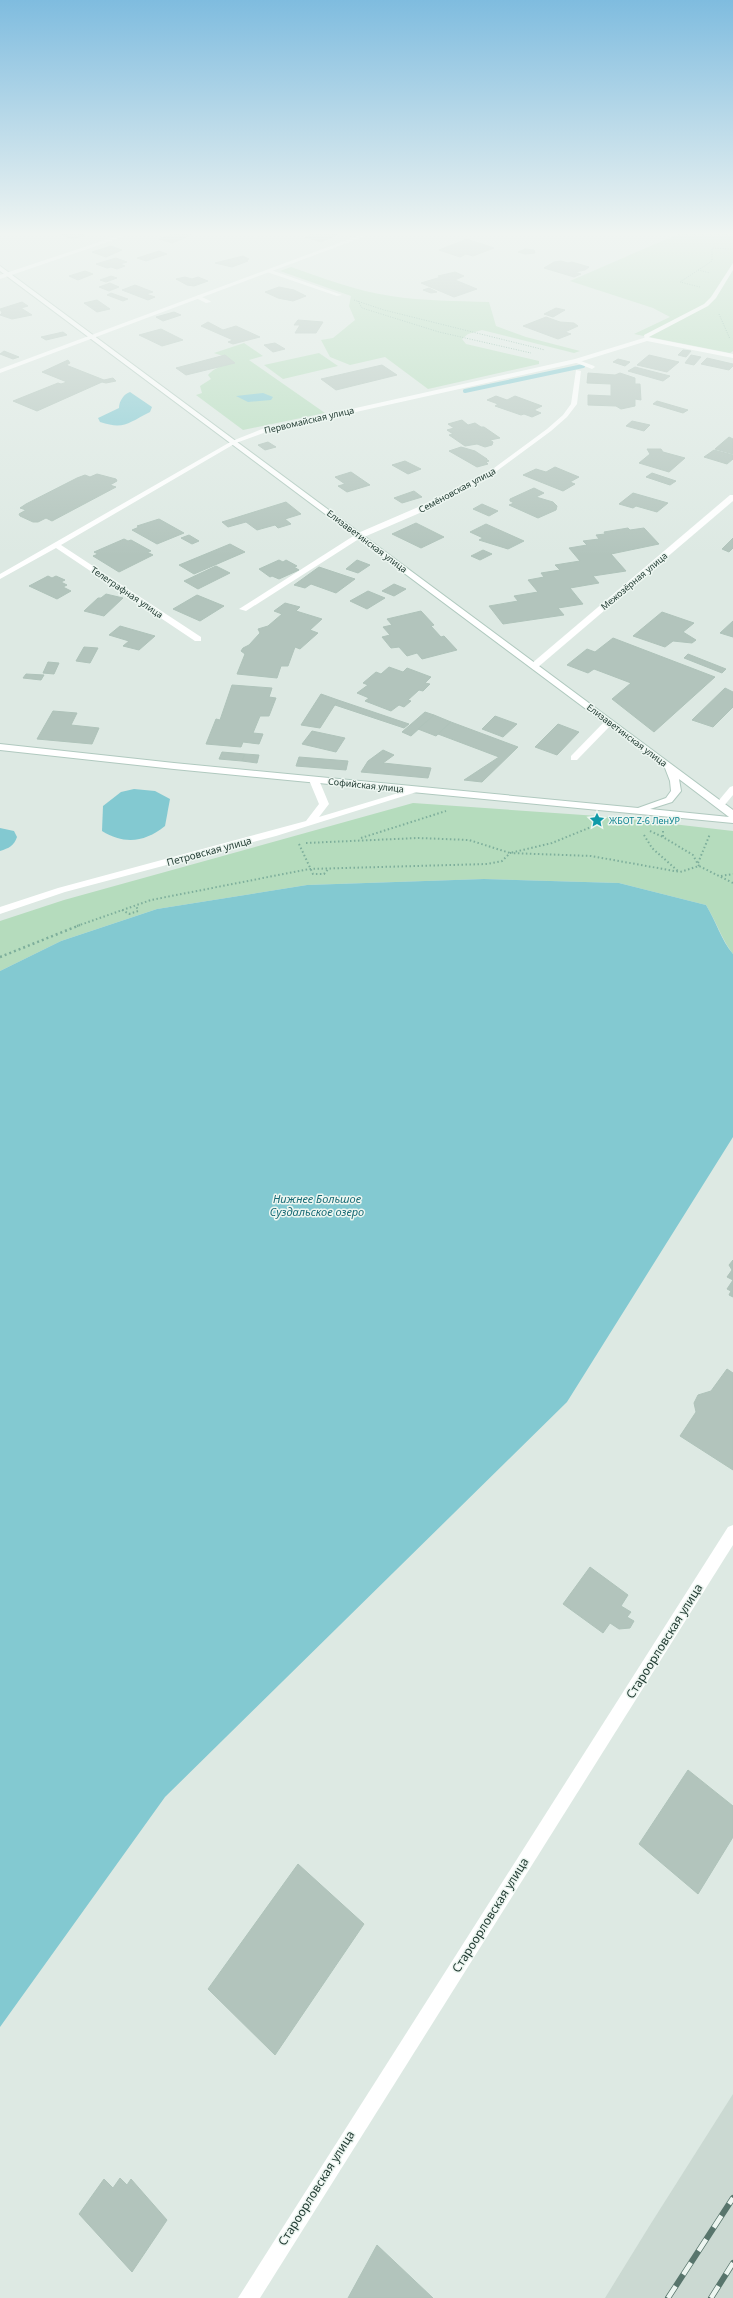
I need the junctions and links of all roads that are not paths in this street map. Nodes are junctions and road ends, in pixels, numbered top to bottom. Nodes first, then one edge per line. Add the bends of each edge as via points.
1 (78, 341) edge
2 (99, 341) edge
3 (640, 341) edge
4 (658, 341) edge
5 (733, 356) edge
6 (576, 361) junction
7 (592, 367) dead end
8 (0, 370) edge
9 (578, 371) dead end
10 (234, 442) junction
11 (733, 497) edge
12 (361, 535) junction
13 (56, 545) junction
14 (0, 577) edge
15 (243, 609) dead end
16 (198, 640) dead end
17 (534, 666) junction
18 (609, 722) junction
19 (0, 747) edge
20 (574, 758) dead end
21 (668, 766) junction
22 (314, 780) junction
23 (733, 789) edge
24 (418, 790) junction
25 (720, 805) junction
26 (634, 810) junction
27 (733, 815) edge
28 (733, 820) edge
29 (309, 823) junction
30 (0, 910) edge
31 (733, 1532) edge
32 (248, 2298) edge

1 - 8 street
2 - 10 street, Елизаветинская улица
3 - 6 street, Первомайская улица
4 - 5 street
6 - 7 street
6 - 10 street, Первомайская улица via 264,430
9 - 12 street, Семёновская улица via 574,404 549,430 488,475 419,510
10 - 12 street, Елизаветинская улица
10 - 13 street, Первомайская улица
11 - 17 street, Межозёрная улица
12 - 15 street, Семёновская улица
12 - 17 street, Елизаветинская улица
13 - 14 street, Первомайская улица
13 - 16 street, Телеграфная улица
17 - 18 street, Елизаветинская улица
18 - 20 street
18 - 21 street, Елизаветинская улица
19 - 22 street, Софийская улица
21 - 25 street, Елизаветинская улица
21 - 26 street via 676,781 676,791 669,800
22 - 24 street, Софийская улица
22 - 29 street via 324,804
23 - 25 street
24 - 26 street, Софийская улица
24 - 29 street, Петровская улица
25 - 27 street, Елизаветинская улица
26 - 28 street, Софийская улица
29 - 30 street, Петровская улица via 62,890
31 - 32 street, Староорловская улица

